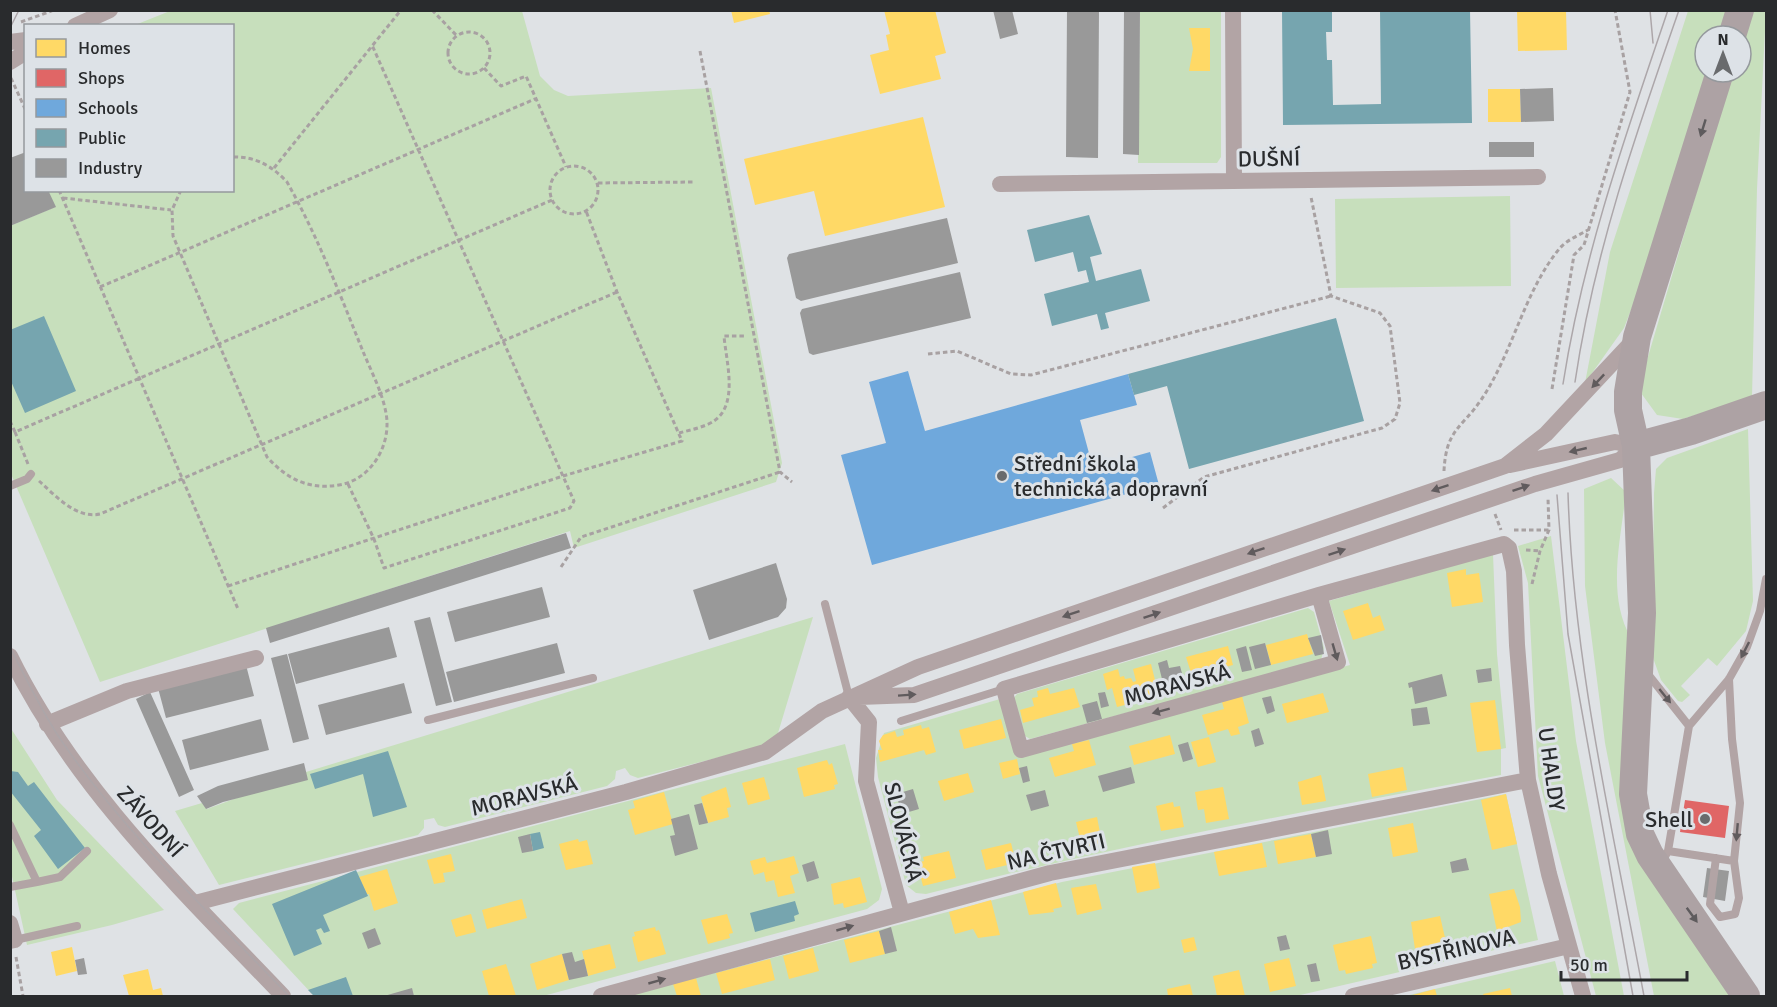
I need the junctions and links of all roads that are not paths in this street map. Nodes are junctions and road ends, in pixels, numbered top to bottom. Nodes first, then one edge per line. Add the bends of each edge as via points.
1 (110, 10) edge
2 (1233, 10) edge
3 (79, 24) edge
4 (24, 53) edge
5 (10, 62) edge
6 (1716, 84) edge
7 (1538, 177) dead end
8 (1234, 181) junction
9 (1000, 184) dead end
10 (1637, 337) junction
11 (1767, 405) edge
12 (1636, 446) junction
13 (1505, 466) junction
14 (31, 474) road end
15 (10, 486) edge
16 (1503, 540) joint
17 (1767, 579) edge
18 (1319, 596) junction
19 (825, 604) dead end
20 (10, 656) edge
21 (256, 658) dead end
22 (1641, 666) junction
23 (593, 678) dead end
24 (1729, 679) junction
25 (1004, 689) junction
26 (849, 697) junction
27 (428, 720) dead end
28 (901, 721) dead end
29 (47, 724) junction
30 (1689, 726) junction
31 (1528, 780) junction
32 (10, 825) edge
33 (87, 851) dead end
34 (1716, 858) junction
35 (1663, 859) junction
36 (1734, 861) junction
37 (37, 882) junction
38 (10, 887) edge
39 (195, 903) junction
40 (902, 913) junction
41 (10, 923) edge
42 (77, 926) dead end
43 (13, 940) edge
44 (1569, 946) junction
45 (277, 993) edge
46 (601, 996) edge
47 (1353, 996) edge
48 (1583, 996) edge
49 (1746, 996) edge

1 - 3 street
2 - 8 street
4 - 5 street
6 -> 10 highway
7 - 8 street, DUŠNÍ
8 - 9 street, DUŠNÍ
10 - 12 highway via 1628,402
10 -> 13 street via 1546,434
11 - 12 highway
12 -> 13 street via 1615,442
12 - 22 highway
26 -> 12 street via 914,695 1490,499 1620,460
13 -> 26 street, MORAVSKÁ via 918,667
14 - 15 lane
16 - 18 street, MORAVSKÁ
16 - 31 street, U HALDY via 1514,571
17 -> 24 lane via 1754,629
18 - 25 street, MORAVSKÁ
18 -> 25 street, MORAVSKÁ via 1338,662 1021,750
19 - 26 lane
20 - 29 street, ZÁVODNÍ
21 - 29 street via 127,691
22 -> 30 lane
22 - 35 highway via 1633,794 1640,834
23 - 27 lane
24 - 30 lane
24 -> 36 lane via 1740,803
25 - 28 lane, MORAVSKÁ
26 - 39 street, MORAVSKÁ via 822,711 765,752
26 - 40 street, SLOVÁCKÁ via 869,722 866,781
29 - 39 street, ZÁVODNÍ via 114,814
30 - 35 lane
31 - 40 street, NA ČTVRTI via 1050,873
31 - 44 street, U HALDY
32 - 37 lane
33 - 37 lane via 60,877
34 - 35 lane
34 - 36 lane
34 - 36 lane via 1710,904 1716,914 1725,918 1738,910
35 -> 49 highway
37 - 38 lane
39 - 45 street, ZÁVODNÍ
46 -> 40 street, NA ČTVRTI
41 - 43 street
42 - 43 lane
44 - 47 street, BYSTŘINOVA
44 - 48 street, U HALDY

